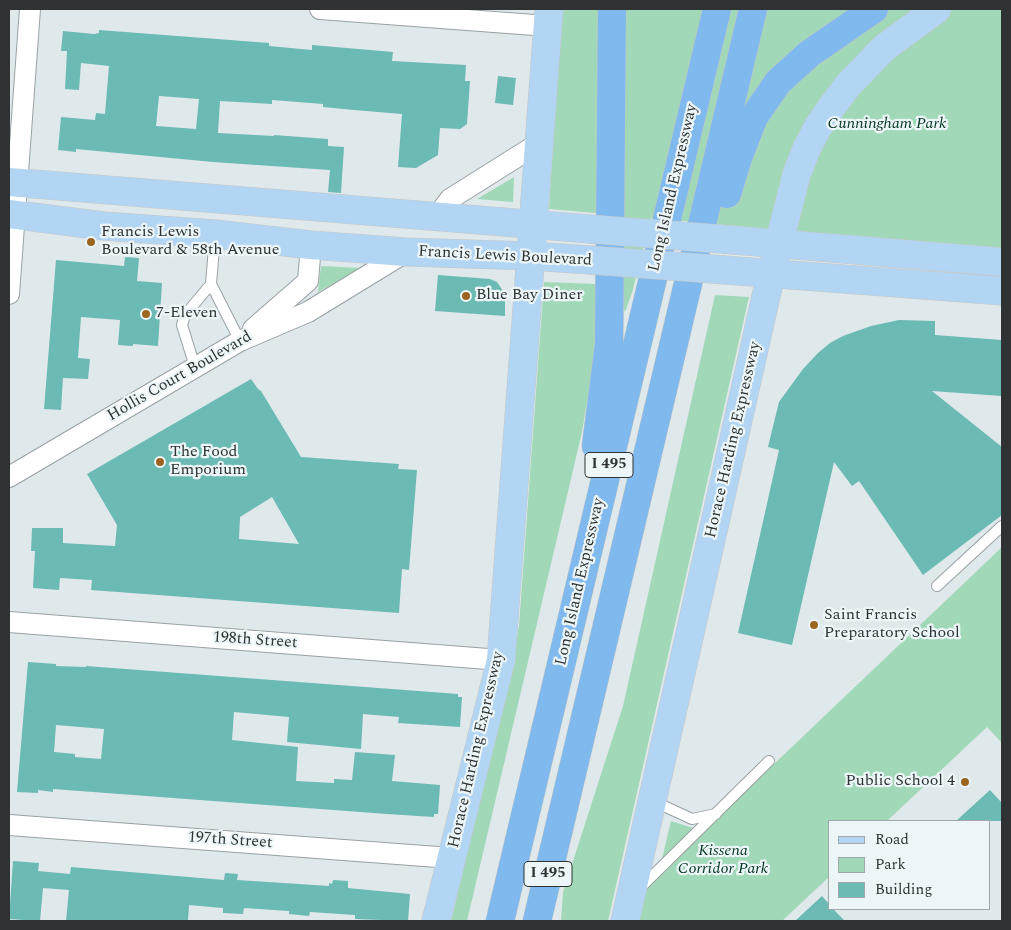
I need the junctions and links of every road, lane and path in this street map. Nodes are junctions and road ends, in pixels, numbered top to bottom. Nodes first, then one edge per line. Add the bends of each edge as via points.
1 (30, 9) edge
2 (320, 9) edge
3 (612, 9) edge
4 (717, 9) edge
5 (754, 9) edge
6 (874, 9) edge
7 (936, 9) edge
8 (548, 17) edge
9 (539, 143) junction
10 (12, 183) edge
11 (12, 214) edge
12 (437, 216) junction
13 (533, 223) junction
14 (215, 234) junction
15 (778, 242) junction
16 (311, 245) junction
17 (406, 252) junction
18 (531, 256) junction
19 (1002, 262) edge
20 (771, 274) junction
21 (211, 284) junction
22 (1002, 291) edge
23 (9, 294) edge
24 (240, 341) junction
25 (195, 367) junction
26 (651, 441) junction
27 (9, 477) edge
28 (1002, 526) edge
29 (937, 586) dead end
30 (9, 622) edge
31 (500, 660) junction
32 (553, 699) junction
33 (769, 761) dead end
34 (653, 801) junction
35 (717, 814) junction
36 (9, 825) edge
37 (451, 858) junction
38 (627, 910) edge
39 (436, 921) edge
40 (500, 921) edge
41 (537, 921) edge

1 - 10 street
2 - 8 street
3 - 32 highway via 609,344 601,419
4 - 32 highway, Long Island Expressway / I 495
5 - 26 highway, I 495
6 - 26 highway via 826,41 792,69 778,82 754,117 738,158
7 - 15 main road, Horace Harding Expressway via 865,65 832,105 807,148
8 - 9 main road, Horace Harding Expressway
9 - 12 street via 450,199
9 - 13 main road, Horace Harding Expressway
10 - 11 street
10 - 12 main road, Francis Lewis Boulevard
11 - 14 main road, Francis Lewis Boulevard via 104,226
11 - 23 street
12 - 13 main road, Francis Lewis Boulevard
13 - 15 main road, Francis Lewis Boulevard, bridge
13 - 18 main road, Horace Harding Expressway
14 - 16 main road, Francis Lewis Boulevard
14 - 21 lane
15 - 19 main road, Francis Lewis Boulevard
15 - 20 main road, Horace Harding Expressway
16 - 17 main road, Francis Lewis Boulevard
16 - 24 street via 308,281
17 - 18 main road, Francis Lewis Boulevard
17 - 24 street, Hollis Court Boulevard via 308,312
18 - 20 main road, Francis Lewis Boulevard, bridge
18 - 31 main road, Horace Harding Expressway
20 - 22 main road, Francis Lewis Boulevard
20 - 34 main road, Horace Harding Expressway
21 - 24 lane
21 - 25 lane via 185,315 182,325
24 - 25 street, Hollis Court Boulevard
25 - 27 street, Hollis Court Boulevard
26 - 41 highway, I 495
28 - 29 lane
30 - 31 street, 198th Street
31 - 37 main road, Horace Harding Expressway
32 - 40 highway, Long Island Expressway / I 495
33 - 35 lane
34 - 35 lane via 692,819
34 - 38 main road, Horace Harding Expressway
35 - 38 lane
36 - 37 street, 197th Street
37 - 39 main road, Horace Harding Expressway

